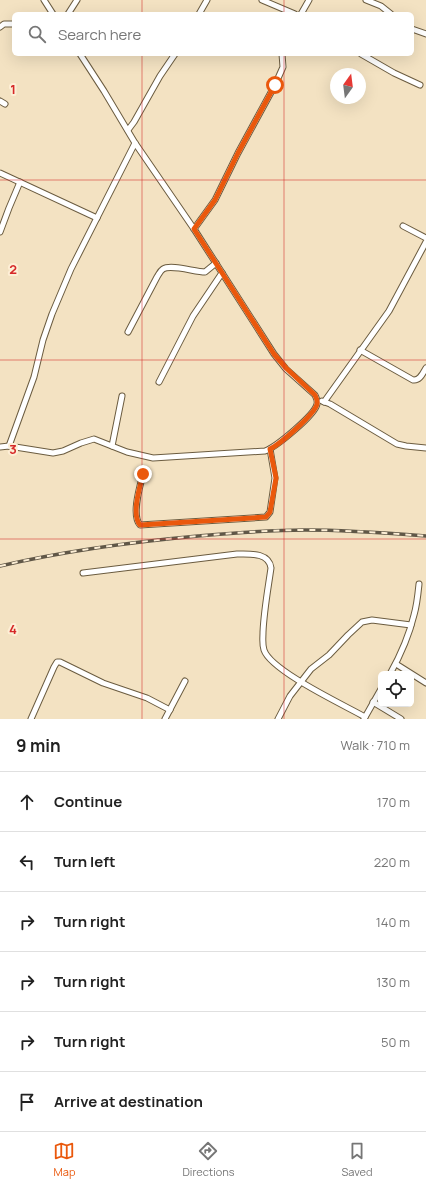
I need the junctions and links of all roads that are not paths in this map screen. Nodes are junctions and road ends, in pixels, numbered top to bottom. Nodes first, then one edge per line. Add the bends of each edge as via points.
1 (44, 0) edge
2 (77, 0) edge
3 (207, 0) edge
4 (262, 0) edge
5 (310, 0) edge
6 (366, 0) edge
7 (50, 12) edge
8 (69, 12) edge
9 (200, 12) edge
10 (289, 12) edge
11 (302, 12) edge
12 (388, 12) edge
13 (12, 24) edge
14 (0, 27) edge
15 (414, 30) edge
16 (426, 34) edge
17 (81, 56) edge
18 (174, 56) edge
19 (282, 56) edge
20 (364, 56) edge
21 (420, 85) dead end
22 (128, 130) junction
23 (135, 144) junction
24 (0, 173) edge
25 (20, 182) junction
26 (97, 218) junction
27 (403, 226) dead end
28 (194, 229) junction
29 (0, 232) edge
30 (426, 238) edge
31 (426, 242) edge
32 (216, 263) junction
33 (222, 273) junction
34 (128, 332) dead end
35 (360, 350) junction
36 (426, 368) edge
37 (160, 382) dead end
38 (122, 396) dead end
39 (317, 400) junction
40 (324, 402) junction
41 (9, 446) junction
42 (112, 446) junction
43 (0, 447) edge
44 (426, 448) edge
45 (270, 449) junction
46 (143, 474) dead end
47 (82, 573) dead end
48 (419, 584) dead end
49 (411, 625) junction
50 (396, 664) junction
51 (392, 671) edge
52 (185, 681) dead end
53 (301, 682) junction
54 (426, 683) edge
55 (378, 694) edge
56 (373, 702) junction
57 (170, 710) junction
58 (364, 718) edge
59 (31, 719) edge
60 (165, 719) edge
61 (278, 719) edge
62 (401, 719) edge

1 - 7 street
2 - 8 street
3 - 9 street
4 - 10 street
5 - 11 street
6 - 12 street
13 - 14 street
15 - 16 street
17 - 22 street
18 - 22 street
19 - 28 street via 282,67 275,85 215,200
20 - 21 street
22 - 23 street
23 - 26 street
23 - 28 street
24 - 25 street
25 - 26 street
25 - 29 street
26 - 41 street via 71,269 50,320 34,377
27 - 30 street
28 - 32 street
31 - 35 street via 389,311
32 - 33 street
32 - 34 street via 205,272 172,268 162,270
33 - 37 street via 193,316
33 - 39 street via 274,354
35 - 36 street via 413,380 418,379
35 - 40 street
38 - 42 street
39 - 40 street
39 - 45 street via 316,408 306,419
40 - 44 street via 397,444
41 - 42 street via 53,453 92,439
41 - 43 street
42 - 45 street via 152,458 260,452
45 - 46 street via 276,478 270,512 266,517 140,525 137,518 137,500
47 - 53 street via 237,554 260,555 268,560 271,568 264,616 264,651 282,670
48 - 49 street
49 - 50 street
49 - 53 street via 372,620 362,622 329,655 314,666
50 - 51 street
50 - 54 street
52 - 57 street
53 - 58 street
53 - 61 street
55 - 56 street
56 - 58 street
56 - 62 street
57 - 59 street via 147,698 103,683 57,662
57 - 60 street

